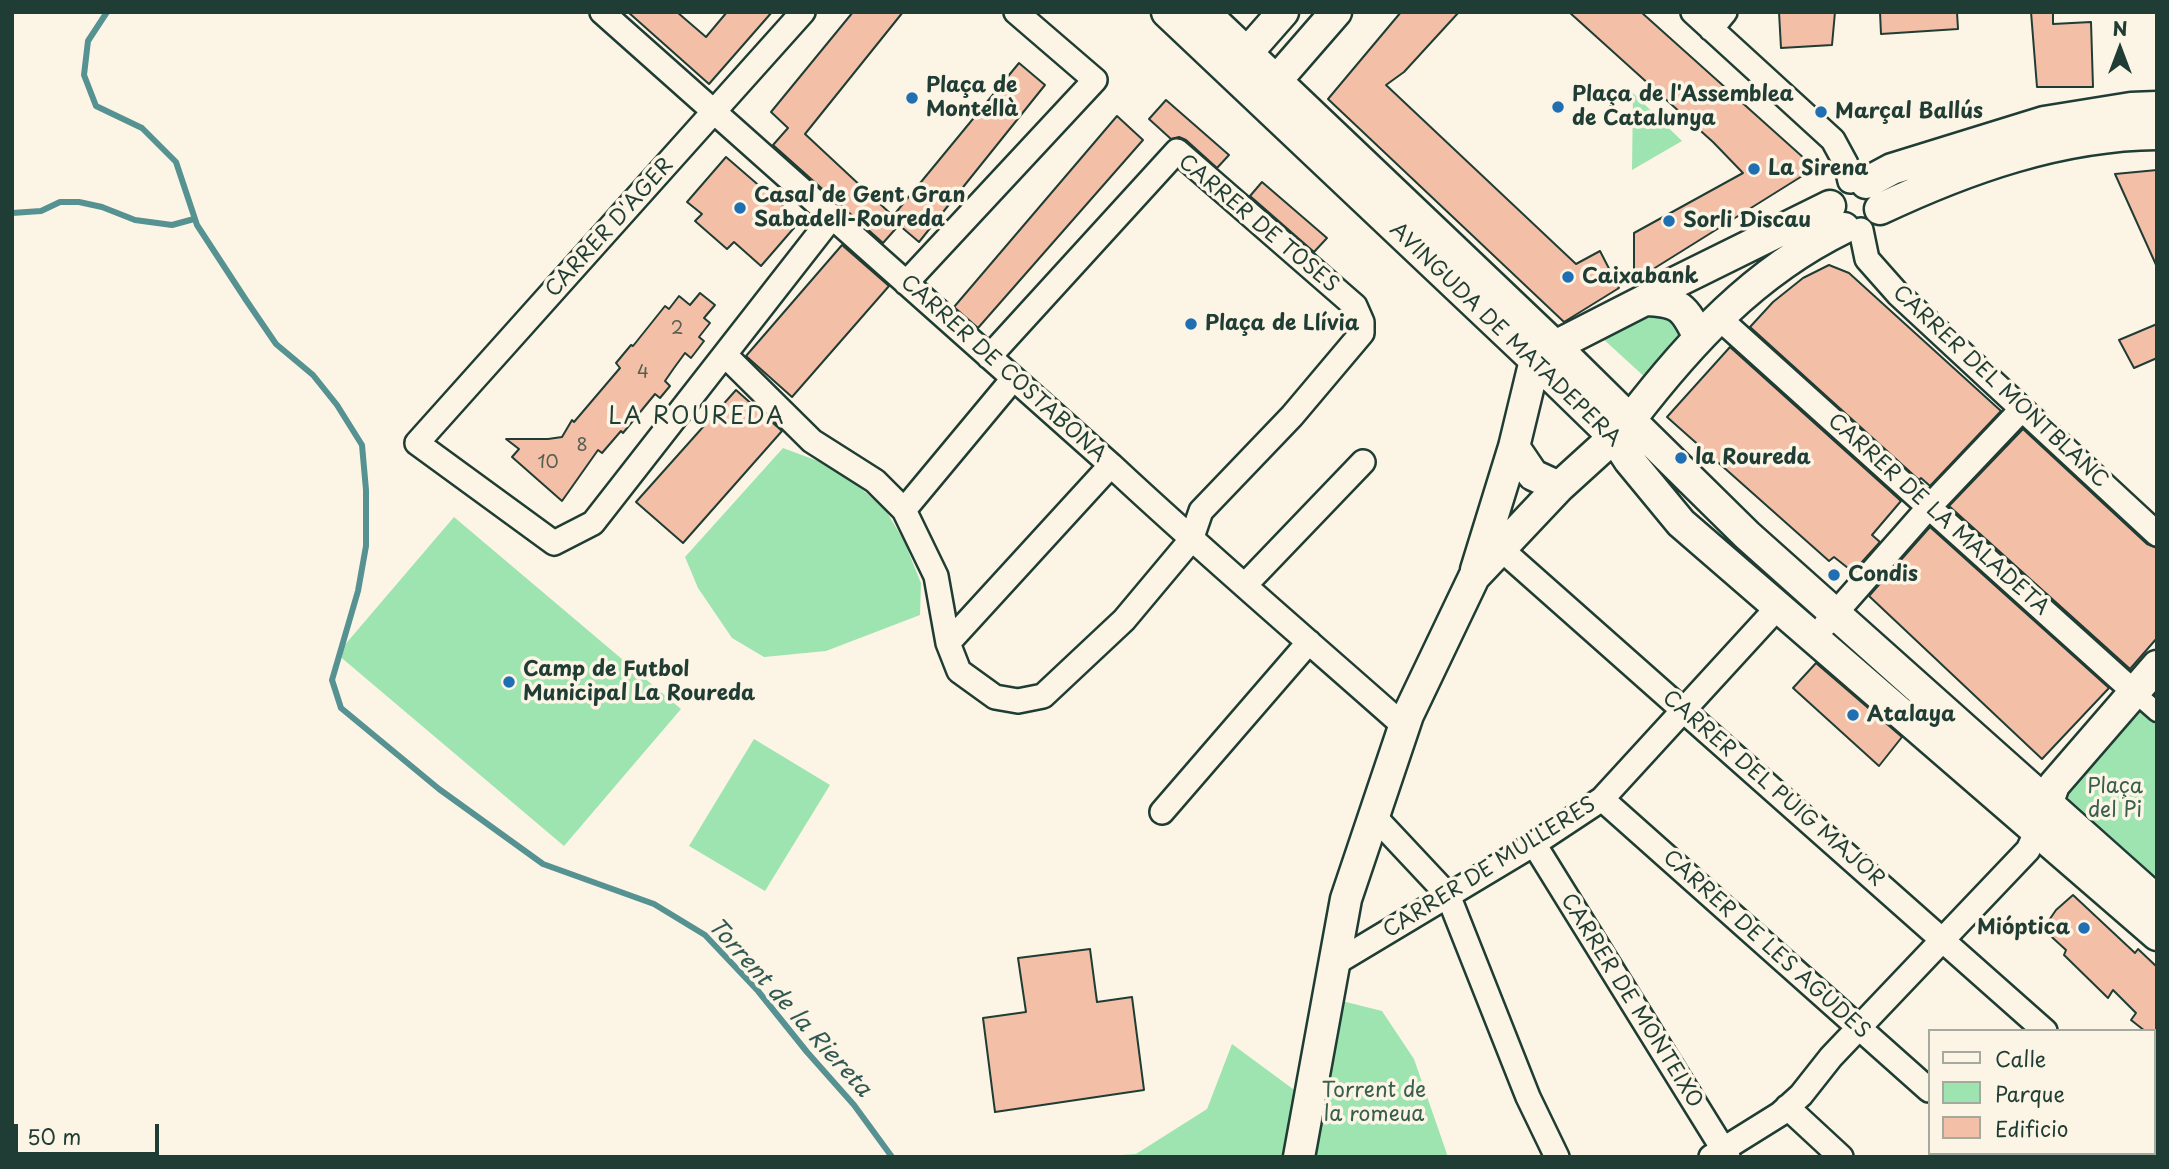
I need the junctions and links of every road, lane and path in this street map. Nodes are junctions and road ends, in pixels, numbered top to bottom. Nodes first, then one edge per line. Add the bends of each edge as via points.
1 (602, 12) edge
2 (803, 12) edge
3 (1016, 12) edge
4 (1167, 12) edge
5 (1203, 12) edge
6 (1283, 12) edge
7 (1336, 12) edge
8 (1693, 12) edge
9 (1718, 21) edge
10 (1247, 53) junction
11 (1276, 80) junction
12 (2157, 107) edge
13 (714, 111) junction
14 (2157, 134) edge
15 (1858, 182) junction
16 (832, 217) junction
17 (1854, 218) junction
18 (906, 283) junction
19 (1645, 300) junction
20 (1709, 328) junction
21 (1545, 353) junction
22 (724, 355) junction
23 (989, 357) junction
24 (1013, 379) junction
25 (2022, 410) junction
26 (1622, 429) junction
27 (1514, 447) junction
28 (1363, 462) dead end
29 (1111, 466) junction
30 (1559, 487) junction
31 (1929, 507) junction
32 (904, 510) junction
33 (2157, 534) edge
34 (1191, 540) junction
35 (1501, 549) junction
36 (1474, 577) junction
37 (1245, 585) junction
38 (1778, 607) junction
39 (1836, 614) junction
40 (1813, 637) junction
41 (1309, 642) junction
42 (948, 643) junction
43 (2157, 666) edge
44 (2133, 691) junction
45 (1683, 710) junction
46 (2157, 712) edge
47 (1404, 726) junction
48 (1602, 799) junction
49 (2048, 804) junction
50 (1162, 812) dead end
51 (1373, 815) junction
52 (2037, 831) junction
53 (1534, 844) junction
54 (1448, 895) junction
55 (2157, 901) edge
56 (2157, 936) edge
57 (1943, 939) junction
58 (1334, 964) junction
59 (1859, 1027) junction
60 (2043, 1029) edge
61 (1927, 1088) edge
62 (1787, 1107) junction
63 (1721, 1154) edge
64 (1299, 1157) edge
65 (1558, 1157) edge
66 (1842, 1157) edge

1 - 13 street, CARRER DE COSTABONA
2 - 13 street, CARRER D'AGER
3 - 18 street via 1095,80
4 - 21 street, AVINGUDA DE MATADEPERA
5 - 10 street, AVINGUDA DE MATADEPERA
6 - 10 street
7 - 11 street
8 - 9 street
9 - 15 street via 1833,140
10 - 11 street, AVINGUDA DE MATADEPERA
11 - 21 street, AVINGUDA DE MATADEPERA
12 - 15 street via 2044,122
13 - 16 street, CARRER DE COSTABONA
13 - 22 street, CARRER D'AGER via 417,443 554,543 593,523
14 - 17 street via 2064,145 2003,159
15 - 17 street via 1878,194
15 - 17 street via 1842,184 1836,190
16 - 18 street, CARRER DE COSTABONA
16 - 22 street
17 - 19 street via 1662,289
17 - 20 street via 1744,292
17 - 25 street, CARRER DEL MONTBLANC via 1867,259
18 - 23 street, CARRER DE COSTABONA
19 - 20 street via 1665,301
19 - 21 street
20 - 26 street
20 - 31 street, CARRER DE LA MALADETA
21 - 26 street, AVINGUDA DE MATADEPERA
21 - 27 street
22 - 32 street, CARRER DE TOSES via 806,436 875,481
23 - 24 street, CARRER DE COSTABONA
23 - 34 street, CARRER DE TOSES via 1177,151 1355,306 1362,333 1292,416 1201,511
24 - 29 street, CARRER DE COSTABONA
24 - 32 street
25 - 31 street
25 - 33 street, CARRER DEL MONTBLANC
26 - 30 street
26 - 38 street, AVINGUDA DE MATADEPERA via 1629,460 1681,523
26 - 39 street, AVINGUDA DE MATADEPERA
27 - 30 street via 1532,475
27 - 36 street
28 - 37 street
29 - 34 street, CARRER DE COSTABONA
29 - 42 street
30 - 35 street
31 - 39 street
31 - 44 street, CARRER DE LA MALADETA
32 - 42 street, CARRER DE TOSES via 936,576
34 - 37 street, CARRER DE COSTABONA
34 - 42 street, CARRER DE TOSES via 1124,620 1043,696 1018,701 995,697 959,671
35 - 36 street
35 - 45 street, CARRER DEL PUIG MAJOR
36 - 47 street
37 - 41 street, CARRER DE COSTABONA
38 - 40 street, AVINGUDA DE MATADEPERA
38 - 45 street, CARRER DE MULLERES
39 - 40 street
39 - 49 street, AVINGUDA DE MATADEPERA
40 - 52 street, AVINGUDA DE MATADEPERA
41 - 47 street, CARRER DE COSTABONA
41 - 50 street
43 - 44 street
44 - 46 street, CARRER DE LA MALADETA
44 - 49 street via 2054,785
45 - 48 street, CARRER DE MULLERES
45 - 57 street, CARRER DEL PUIG MAJOR
47 - 51 street
48 - 53 street, CARRER DE MULLERES
48 - 59 street, CARRER DE LES AGUDES
49 - 52 street
49 - 55 street, AVINGUDA DE MATADEPERA
51 - 54 street
51 - 58 street via 1346,899
52 - 56 street, AVINGUDA DE MATADEPERA
52 - 57 street via 2028,849
53 - 54 street, CARRER DE MULLERES
53 - 63 street, CARRER DE MONTEIXO
54 - 58 street, CARRER DE MULLERES
54 - 65 street via 1528,1097
57 - 59 street
57 - 60 street, CARRER DEL PUIG MAJOR
58 - 64 street
59 - 61 street, CARRER DE LES AGUDES
59 - 62 street
62 - 63 street
62 - 66 street

